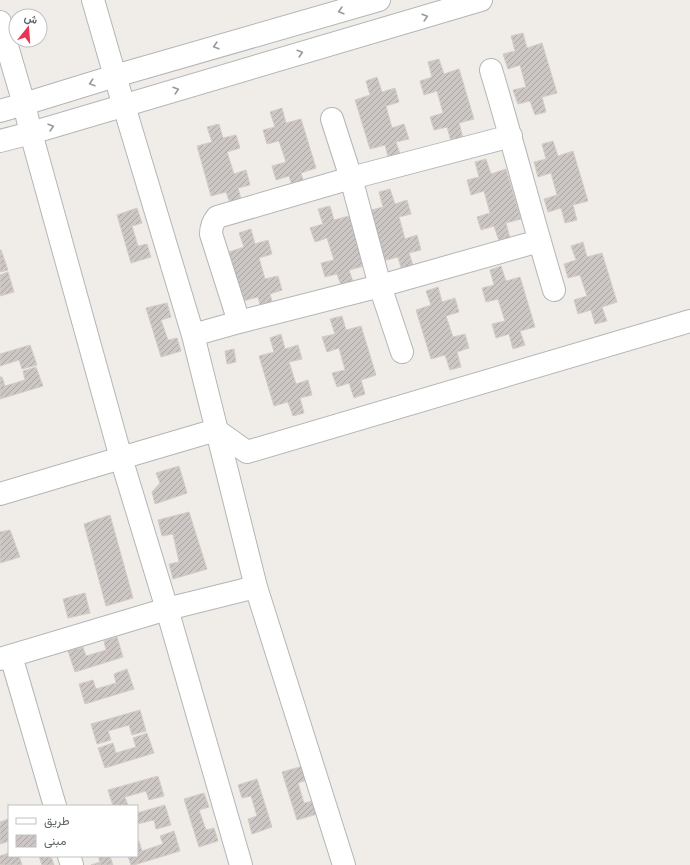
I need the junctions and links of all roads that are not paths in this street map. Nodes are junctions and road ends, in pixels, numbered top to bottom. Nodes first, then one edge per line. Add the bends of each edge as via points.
1 (93, 0) edge
2 (379, 0) edge
3 (481, 0) edge
4 (0, 22) edge
5 (491, 70) dead end
6 (115, 76) junction
7 (24, 104) junction
8 (124, 106) junction
9 (0, 111) edge
10 (332, 119) dead end
11 (31, 133) junction
12 (511, 136) junction
13 (0, 142) edge
14 (352, 178) junction
15 (540, 241) junction
16 (380, 286) junction
17 (554, 290) dead end
18 (690, 321) edge
19 (239, 322) junction
20 (193, 335) junction
21 (402, 352) dead end
22 (216, 430) junction
23 (121, 458) junction
24 (0, 494) edge
25 (256, 587) junction
26 (167, 610) junction
27 (6, 657) edge
28 (55, 805) edge
29 (241, 865) edge
30 (344, 865) edge

1 - 6 street
2 -> 6 street
8 -> 3 street
4 - 7 street
5 - 12 street
6 -> 7 street
6 - 8 street
7 - 9 street
7 - 11 street
11 -> 8 street
8 - 20 street
10 - 14 street
11 - 13 street
11 - 23 street
12 - 14 street
12 - 15 street
14 - 16 street
14 - 19 street via 217,217 213,222 211,234
15 - 16 street
15 - 17 street
16 - 19 street
16 - 21 street
18 - 22 street via 246,452
19 - 20 street
20 - 22 street
22 - 23 street
22 - 25 street
23 - 24 street
23 - 26 street
25 - 26 street
25 - 30 street
26 - 27 street
26 - 29 street
27 - 28 street

